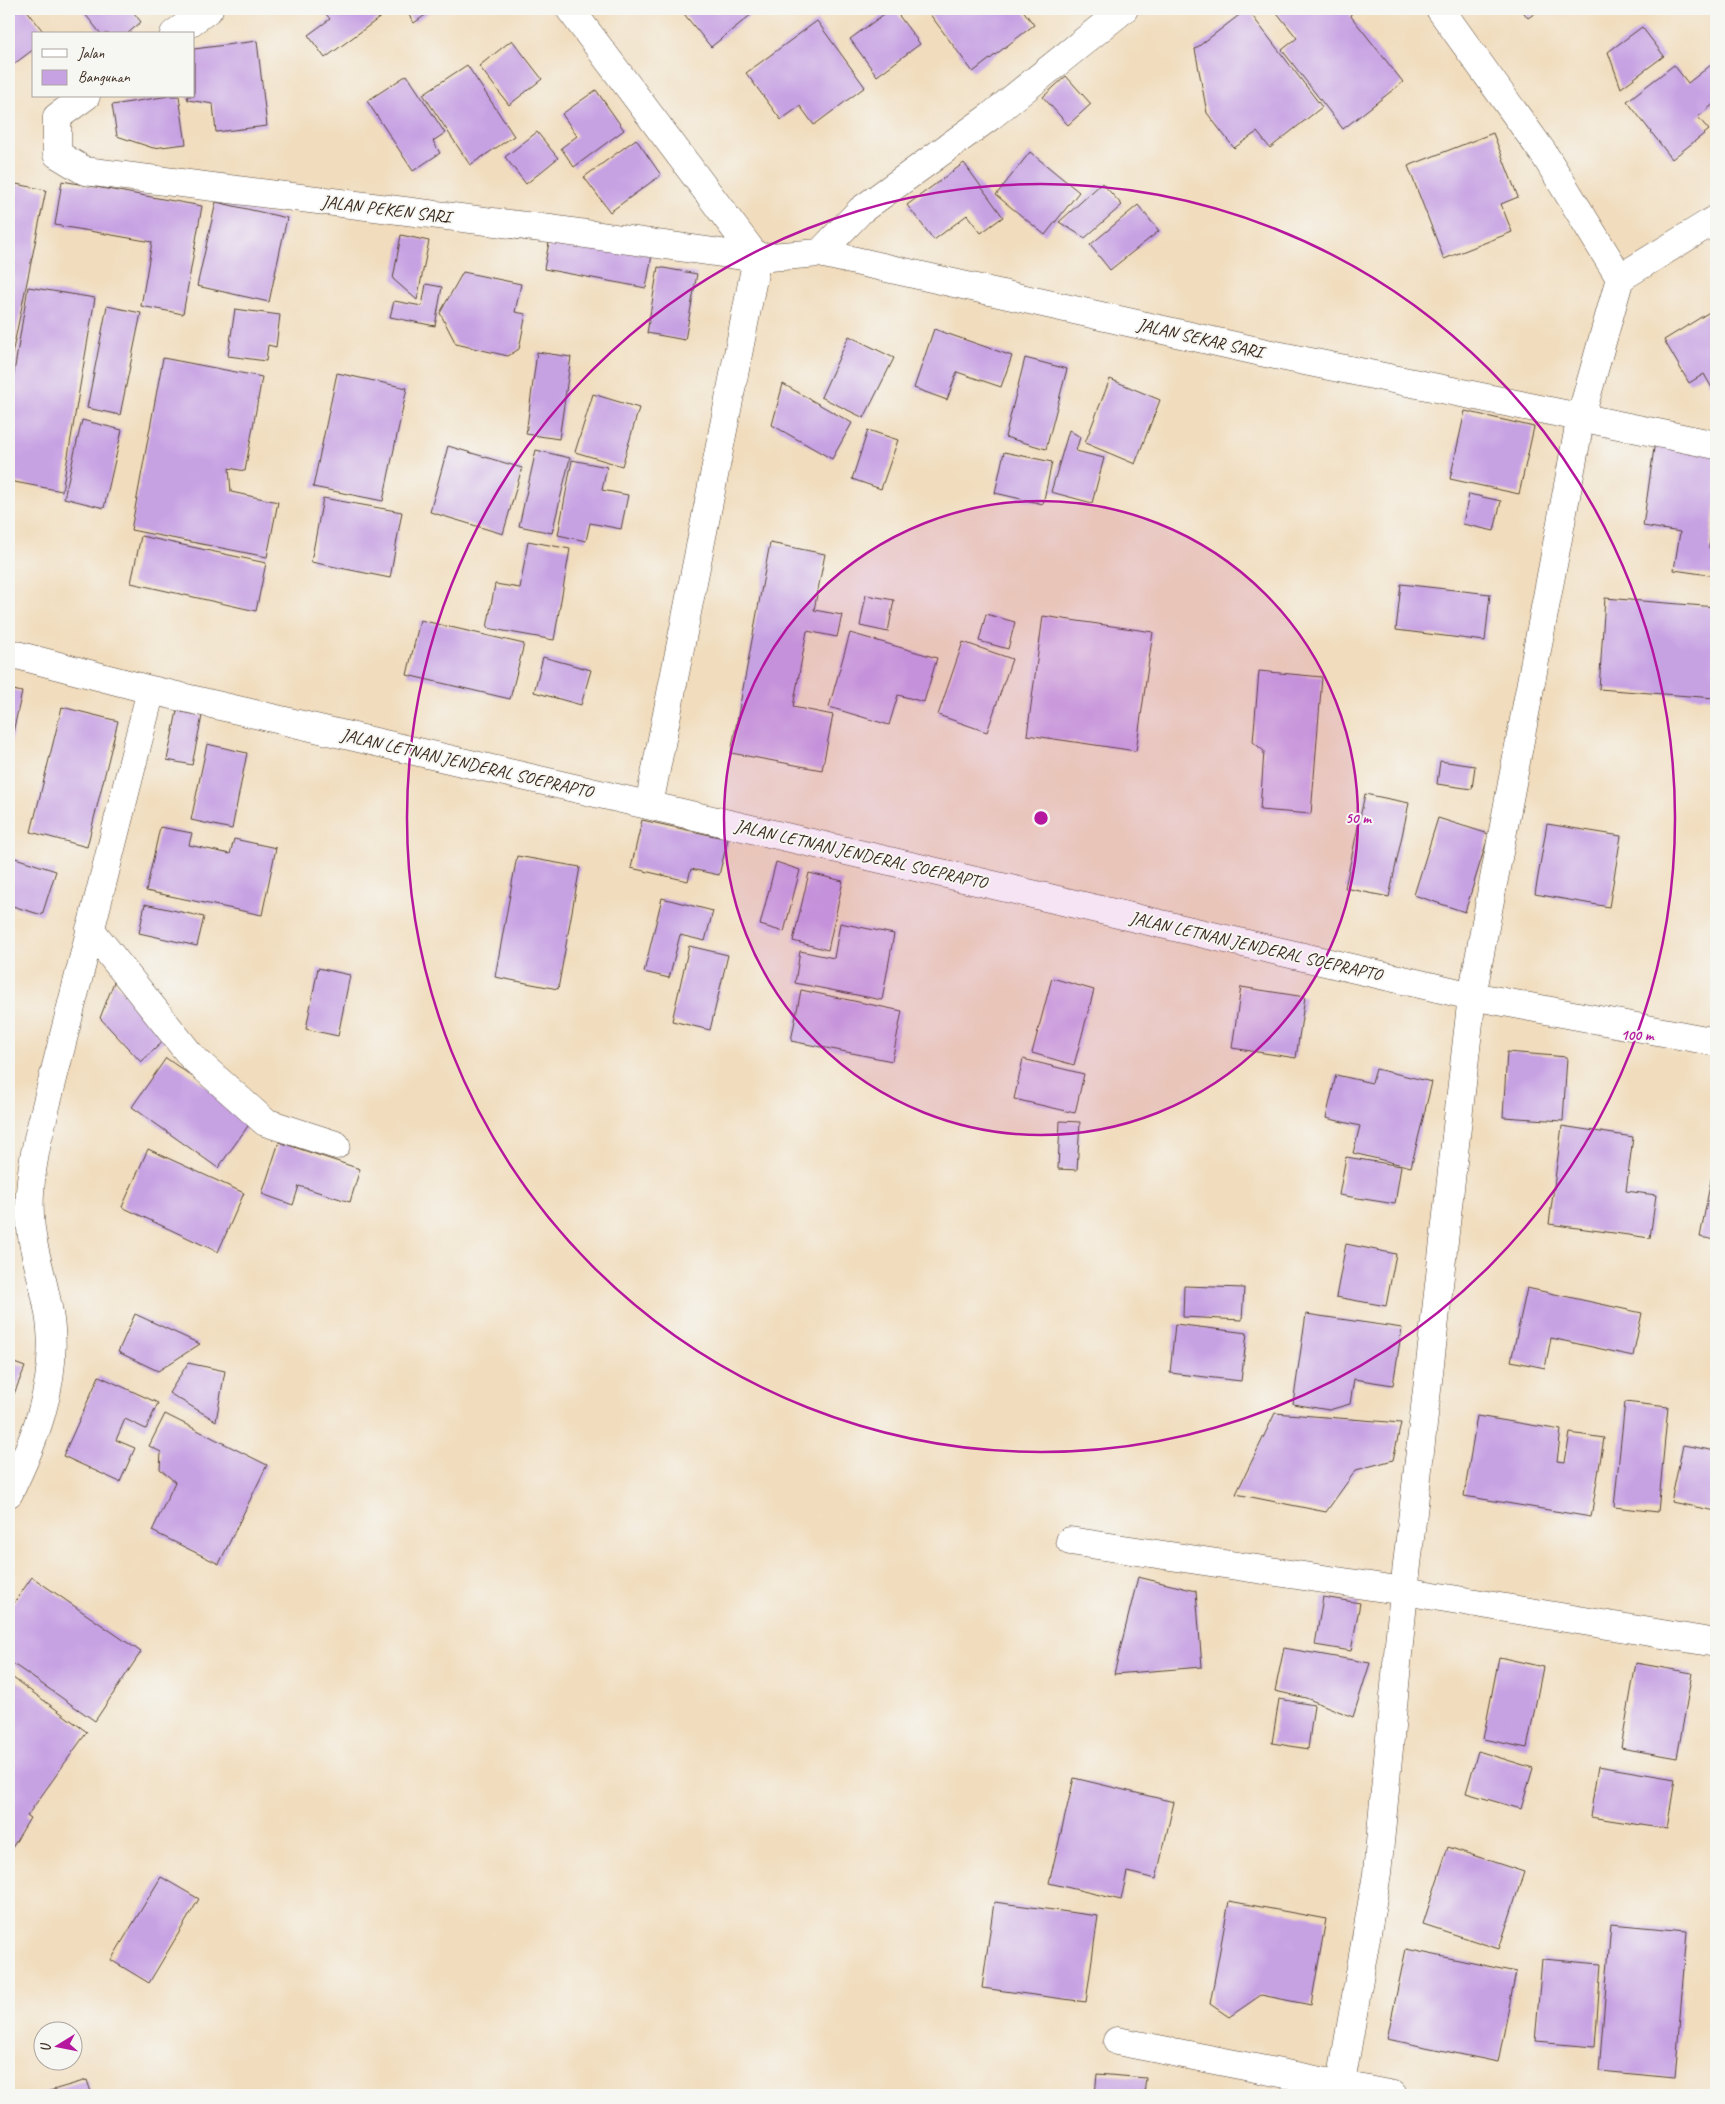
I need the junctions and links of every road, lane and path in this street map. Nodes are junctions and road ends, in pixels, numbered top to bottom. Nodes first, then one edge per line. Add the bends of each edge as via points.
1 (209, 9) edge
2 (570, 9) edge
3 (1124, 9) edge
4 (1440, 9) edge
5 (177, 32) edge
6 (83, 98) edge
7 (1716, 219) edge
8 (820, 253) junction
9 (757, 258) junction
10 (1620, 278) junction
11 (1581, 416) junction
12 (1716, 445) edge
13 (9, 653) edge
14 (151, 690) junction
15 (649, 805) junction
16 (90, 929) junction
17 (1472, 996) junction
18 (1716, 1042) edge
19 (336, 1145) dead end
20 (9, 1493) edge
21 (1070, 1541) dead end
22 (1404, 1591) junction
23 (1716, 1643) edge
24 (1117, 2041) dead end
25 (1340, 2090) edge
26 (1393, 2095) edge

1 - 5 street
2 - 9 street
3 - 8 street via 991,116 861,210
4 - 10 street via 1544,154
6 - 9 street, JALAN PEKEN SARI via 57,117 57,154 85,171
7 - 10 street
8 - 9 street, JALAN SEKAR SARI
8 - 11 street, JALAN SEKAR SARI via 1266,353
9 - 15 street
10 - 11 street
11 - 12 street, JALAN SEKAR SARI
11 - 17 street
13 - 14 street, JALAN LETNAN JENDERAL SOEPRAPTO
14 - 15 street, JALAN LETNAN JENDERAL SOEPRAPTO
14 - 16 street
15 - 17 street, JALAN LETNAN JENDERAL SOEPRAPTO
16 - 19 street via 192,1057 265,1122
16 - 20 street via 30,1177 29,1212 51,1329 51,1367 44,1408
17 - 18 street, JALAN LETNAN JENDERAL SOEPRAPTO
17 - 22 street
21 - 22 street
22 - 23 street
22 - 25 street via 1377,1874
24 - 25 street
25 - 26 street

